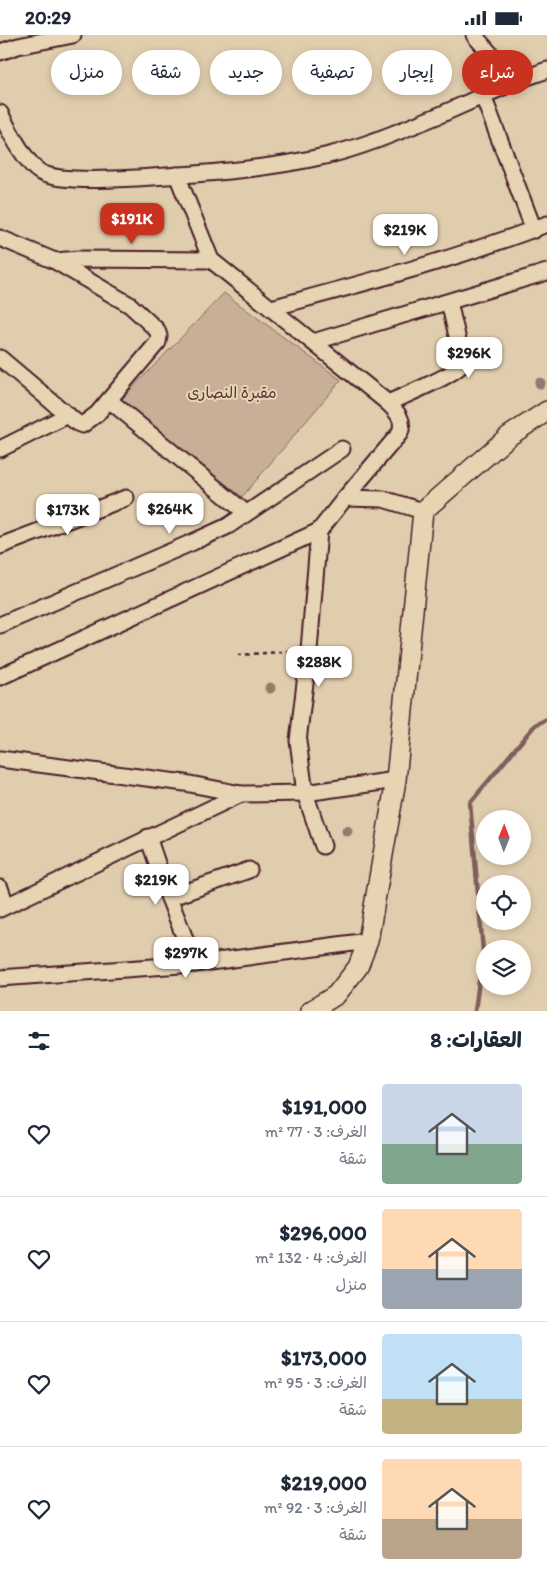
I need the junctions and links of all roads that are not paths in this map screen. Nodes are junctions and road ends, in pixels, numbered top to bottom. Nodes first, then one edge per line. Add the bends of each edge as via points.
1 (73, 35) edge
2 (474, 35) edge
3 (487, 50) edge
4 (0, 52) edge
5 (546, 72) edge
6 (533, 76) edge
7 (487, 95) edge
8 (483, 97) junction
9 (0, 113) edge
10 (177, 175) junction
11 (540, 227) edge
12 (0, 239) edge
13 (211, 260) junction
14 (55, 261) junction
15 (547, 272) edge
16 (449, 302) junction
17 (270, 307) junction
18 (313, 342) junction
19 (0, 358) edge
20 (109, 400) junction
21 (388, 403) junction
22 (547, 411) edge
23 (68, 415) junction
24 (0, 449) edge
25 (342, 449) dead end
26 (126, 498) dead end
27 (345, 498) junction
28 (422, 511) junction
29 (246, 513) junction
30 (319, 531) junction
31 (0, 545) edge
32 (0, 625) edge
33 (0, 677) edge
34 (0, 759) edge
35 (396, 780) junction
36 (305, 793) junction
37 (240, 794) junction
38 (148, 837) junction
39 (323, 845) dead end
40 (249, 870) dead end
41 (0, 888) edge
42 (169, 898) junction
43 (3, 907) edge
44 (368, 941) junction
45 (195, 964) junction
46 (0, 978) edge
47 (310, 1011) edge

1 - 4 street
2 - 3 street
5 - 6 street
7 - 8 street
8 - 10 street via 389,136 326,156 252,169
8 - 11 street
9 - 10 street via 29,161 45,175 102,180
10 - 13 street
11 - 17 street via 382,279
12 - 14 street
13 - 14 street
13 - 17 street
14 - 20 street via 130,305 157,330 158,342
15 - 16 street
16 - 18 street
16 - 21 street via 463,361 461,365
17 - 18 street
18 - 21 street
19 - 23 street
20 - 23 street via 82,425
20 - 29 street
21 - 27 street via 402,422 400,433
22 - 28 street via 509,436
23 - 24 street
25 - 29 street
26 - 31 street
27 - 28 street via 383,499
27 - 30 street
28 - 35 street
29 - 32 street via 193,542
30 - 33 street
30 - 36 street via 298,741
34 - 37 street via 184,783
35 - 36 street
35 - 44 street
36 - 37 street
36 - 39 street
37 - 38 street
38 - 42 street
38 - 43 street
40 - 42 street
41 - 43 street
42 - 45 street
44 - 45 street
44 - 47 street via 358,967 336,995
45 - 46 street

